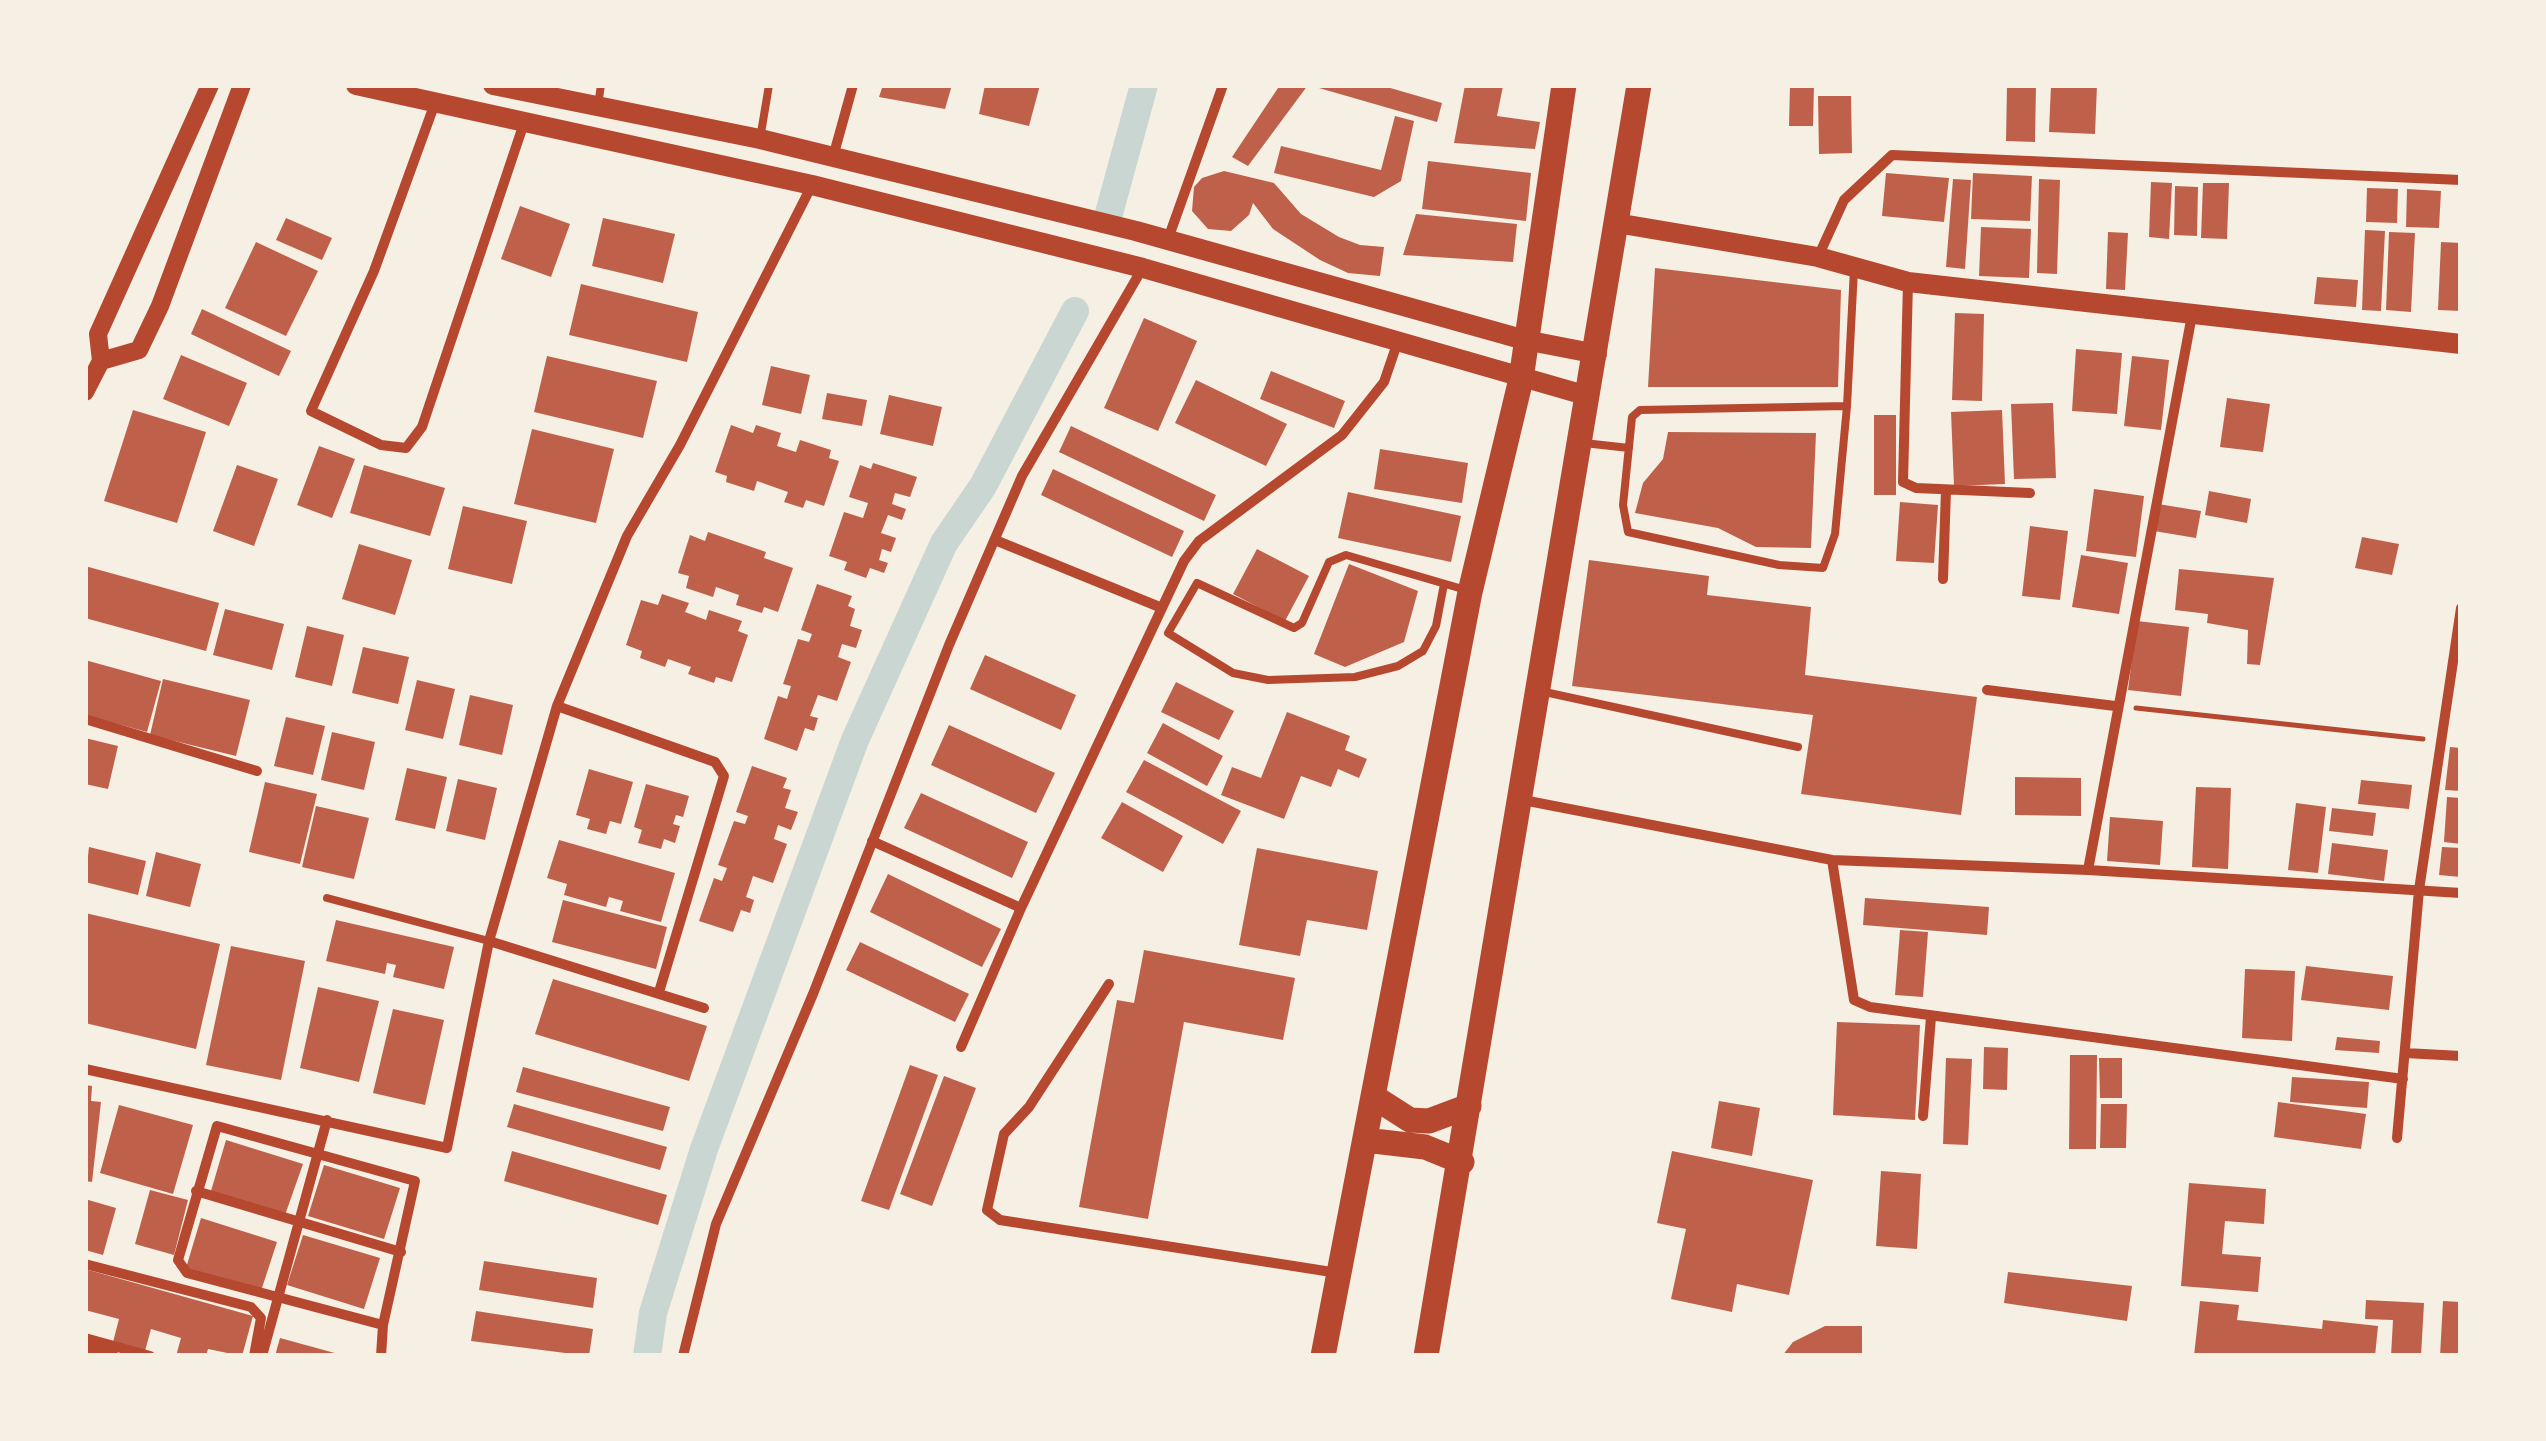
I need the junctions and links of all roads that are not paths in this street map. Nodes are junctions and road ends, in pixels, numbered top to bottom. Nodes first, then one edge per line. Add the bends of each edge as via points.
1 (210, 85) edge
2 (242, 85) edge
3 (356, 85) edge
4 (493, 85) edge
5 (600, 85) edge
6 (769, 85) edge
7 (854, 85) edge
8 (1223, 85) edge
9 (1564, 85) edge
10 (1639, 85) edge
11 (534, 90) edge
12 (435, 103) junction
13 (598, 107) junction
14 (524, 122) junction
15 (760, 139) junction
16 (833, 158) junction
17 (2461, 180) edge
18 (812, 185) junction
19 (1616, 222) junction
20 (1167, 241) junction
21 (1818, 258) junction
22 (1143, 268) junction
23 (1854, 270) junction
24 (1908, 282) junction
25 (2192, 315) junction
26 (1398, 340) junction
27 (1525, 340) junction
28 (2461, 344) edge
29 (1597, 354) junction
30 (101, 361) junction
31 (1521, 379) junction
32 (85, 392) edge
33 (1588, 396) junction
34 (1846, 406) junction
35 (1580, 442) junction
36 (1629, 448) junction
37 (1946, 490) junction
38 (2030, 494) dead end
39 (995, 540) junction
40 (1944, 579) dead end
41 (1444, 584) junction
42 (1470, 592) junction
43 (1162, 608) junction
44 (2461, 608) edge
45 (1987, 690) dead end
46 (1540, 692) junction
47 (557, 706) junction
48 (2115, 706) junction
49 (85, 720) edge
50 (1798, 747) dead end
51 (257, 771) dead end
52 (1522, 800) junction
53 (872, 841) junction
54 (1832, 860) junction
55 (2088, 870) junction
56 (2419, 890) junction
57 (2461, 893) edge
58 (326, 898) dead end
59 (1021, 908) junction
60 (490, 941) junction
61 (1110, 984) dead end
62 (659, 992) junction
63 (704, 1008) dead end
64 (1931, 1017) junction
65 (961, 1048) dead end
66 (2405, 1052) junction
67 (2461, 1056) edge
68 (85, 1069) edge
69 (2403, 1079) junction
70 (1374, 1098) junction
71 (1469, 1106) junction
72 (1923, 1116) dead end
73 (326, 1120) junction
74 (2397, 1138) dead end
75 (1365, 1140) junction
76 (316, 1156) junction
77 (1462, 1162) junction
78 (196, 1192) junction
79 (297, 1224) junction
80 (401, 1252) junction
81 (85, 1264) edge
82 (1339, 1273) junction
83 (276, 1300) junction
84 (383, 1325) junction
85 (85, 1338) edge
86 (85, 1348) edge
87 (114, 1356) edge
88 (150, 1356) edge
89 (254, 1356) edge
90 (262, 1356) edge
91 (382, 1356) edge
92 (684, 1356) edge
93 (1323, 1356) edge
94 (1426, 1356) edge

1 - 30 street via 98,334
2 - 30 street via 139,350
3 - 12 main road
4 - 11 main road
5 - 13 lane
6 - 15 lane
7 - 16 street
8 - 20 street
9 - 27 main road
10 - 19 main road
11 - 13 main road
12 - 14 main road
12 - 14 street via 374,271 311,410 381,445 406,448 422,426
13 - 15 main road
14 - 18 main road
15 - 16 main road
16 - 20 main road
17 - 21 street via 1892,155 1844,200
18 - 22 main road
18 - 47 street via 627,536
19 - 21 main road
19 - 29 main road
20 - 27 main road
21 - 23 main road
22 - 26 main road
22 - 39 street via 1022,476
23 - 24 main road
23 - 34 lane
24 - 25 main road
24 - 37 street via 1902,477 1911,487
25 - 28 main road
25 - 48 street
26 - 31 main road
26 - 43 street via 1384,382 1342,435 1199,540
27 - 29 main road
27 - 31 main road
29 - 33 main road
30 - 32 street
31 - 33 main road
31 - 42 main road
33 - 35 main road
34 - 36 lane via 1640,410 1632,417
34 - 36 lane via 1835,534 1823,568 1779,565 1628,532 1623,504
35 - 36 lane
35 - 46 main road
37 - 38 street
37 - 40 street
39 - 43 street
39 - 53 street
41 - 41 lane via 1346,555 1329,562 1294,628 1197,584 1168,634 1233,673 1268,680 1355,677 1423,652
41 - 42 lane
42 - 70 main road
43 - 59 street
44 - 56 street
45 - 48 street
46 - 50 lane
46 - 52 main road
47 - 60 street
47 - 62 street via 716,762 724,776
48 - 55 street
49 - 51 street
52 - 54 street
52 - 71 main road
53 - 59 street
53 - 92 street via 716,1224
54 - 55 street
54 - 64 street via 1854,1000
55 - 56 street
56 - 57 street
56 - 66 street
58 - 60 lane
59 - 65 street
60 - 62 street
60 - 73 street via 447,1148
61 - 82 street via 1030,1107 1004,1134 987,1210 1000,1220
62 - 63 street
64 - 69 street
64 - 72 street
66 - 67 street
66 - 69 street
68 - 73 street
69 - 74 street
70 - 71 main road via 1410,1120 1429,1122
70 - 75 main road
71 - 77 main road
73 - 76 street
75 - 77 main road via 1425,1147
75 - 82 main road
76 - 78 street via 216,1126
76 - 79 street
76 - 80 street via 415,1181
77 - 94 main road
78 - 79 street
78 - 83 street via 178,1260 186,1272
79 - 80 street
79 - 83 street
80 - 84 street
81 - 89 street via 259,1311
82 - 93 main road
83 - 84 street
83 - 90 street
84 - 91 street
85 - 88 street
86 - 87 street

